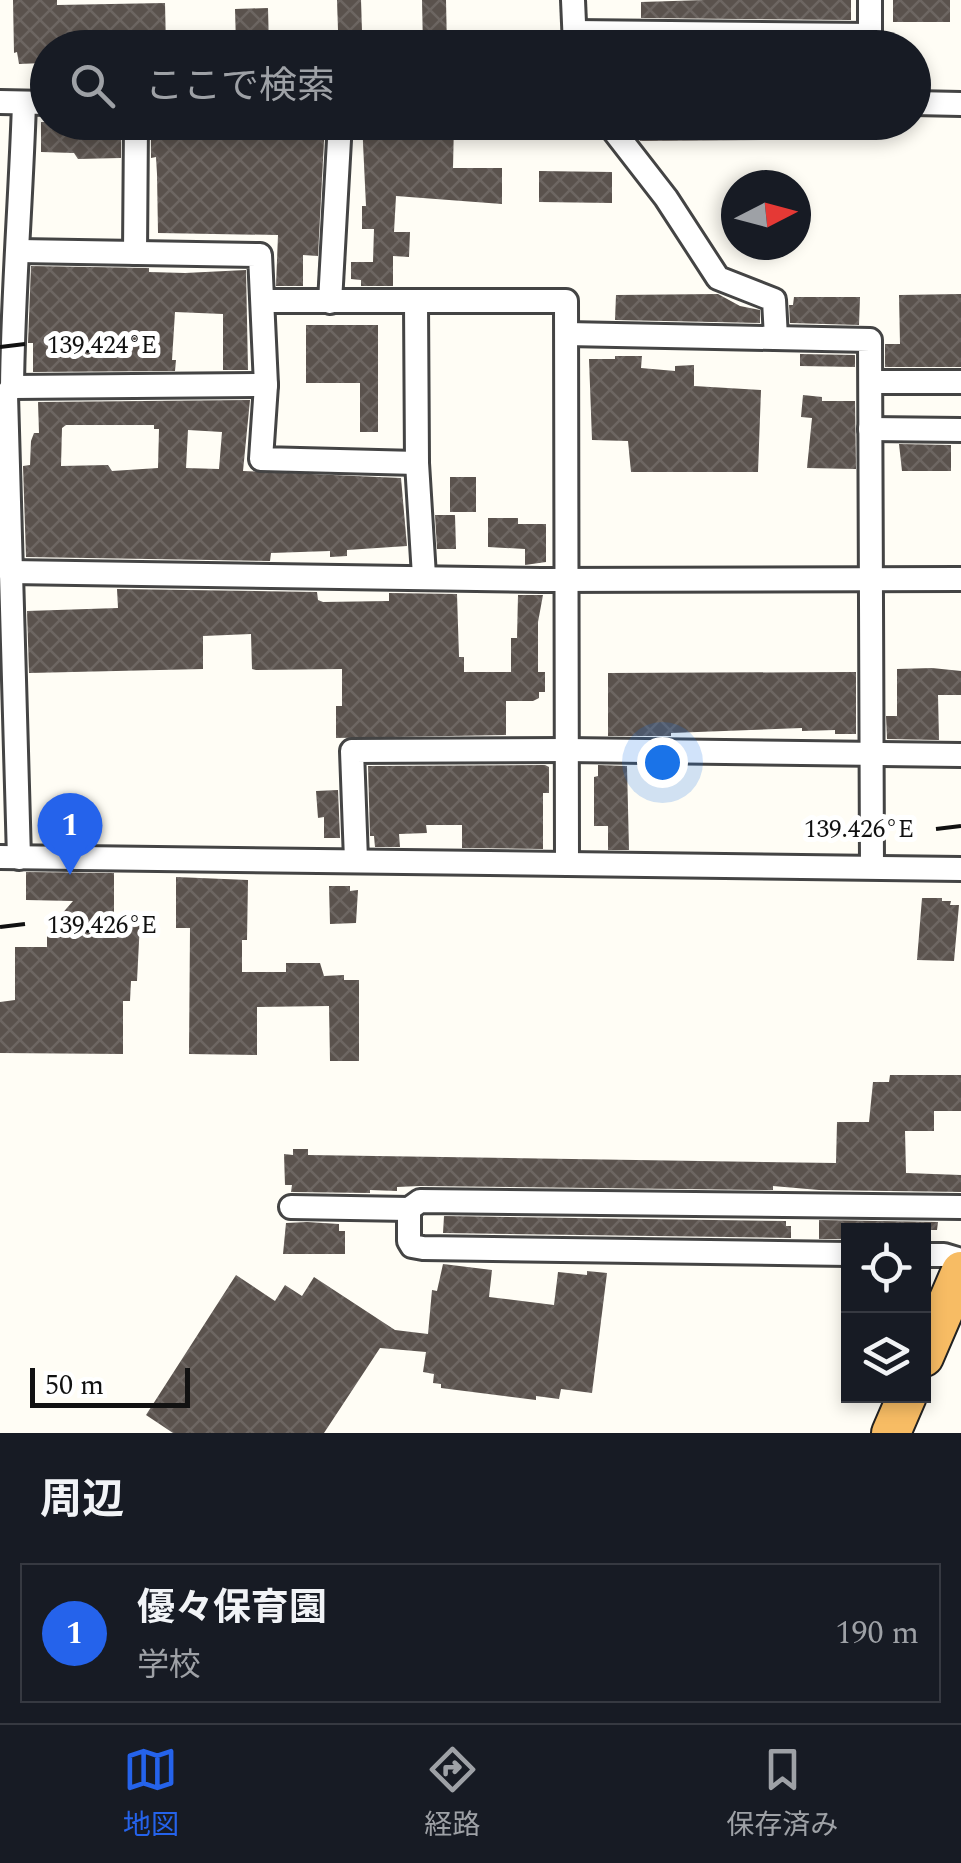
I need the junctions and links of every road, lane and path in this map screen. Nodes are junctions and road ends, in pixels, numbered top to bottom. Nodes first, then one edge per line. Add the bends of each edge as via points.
1 (573, 0) edge
2 (870, 0) edge
3 (574, 30) edge
4 (870, 30) edge
5 (24, 103) edge
6 (931, 103) edge
7 (961, 104) edge
8 (136, 140) edge
9 (339, 140) edge
10 (621, 140) edge
11 (19, 251) junction
12 (135, 253) junction
13 (263, 301) junction
14 (330, 302) junction
15 (416, 303) junction
16 (567, 334) junction
17 (776, 338) junction
18 (870, 382) junction
19 (961, 382) edge
20 (266, 384) junction
21 (6, 393) edge
22 (870, 429) junction
23 (961, 430) edge
24 (417, 463) junction
25 (10, 572) junction
26 (424, 576) junction
27 (870, 579) junction
28 (961, 579) edge
29 (568, 580) junction
30 (567, 750) junction
31 (8, 754) edge
32 (871, 754) junction
33 (961, 755) edge
34 (10, 858) edge
35 (356, 860) junction
36 (567, 862) junction
37 (872, 868) junction
38 (961, 868) edge
39 (291, 1207) dead end
40 (961, 1207) edge
41 (410, 1209) junction
42 (841, 1254) edge
43 (931, 1254) edge
44 (961, 1260) edge
45 (961, 1271) edge
46 (931, 1341) edge
47 (904, 1403) edge
48 (891, 1433) edge

1 - 3 street
2 - 4 street
5 - 11 street
6 - 7 street
8 - 12 street
9 - 14 street
10 - 17 street via 718,278 774,300
11 - 12 street
11 - 21 street
12 - 13 street via 260,255
13 - 14 street
13 - 20 street
14 - 15 street
15 - 16 street via 566,300
15 - 24 street
16 - 17 street
16 - 29 street
17 - 18 street via 870,340
18 - 19 street
18 - 22 street
20 - 21 street
20 - 24 street via 261,459
21 - 25 street
22 - 23 street
22 - 27 street
24 - 26 street
25 - 26 street
25 - 31 street
26 - 29 street
27 - 28 street
27 - 29 street
27 - 32 street
29 - 30 street
30 - 32 street
30 - 35 street via 352,752
30 - 36 street
31 - 34 street
32 - 33 street
32 - 37 street
34 - 35 street
35 - 36 street
36 - 37 street
37 - 38 street
39 - 41 street
40 - 41 street via 420,1200
41 - 42 street via 408,1241 423,1248
43 - 44 street
45 - 46 highway
47 - 48 highway

